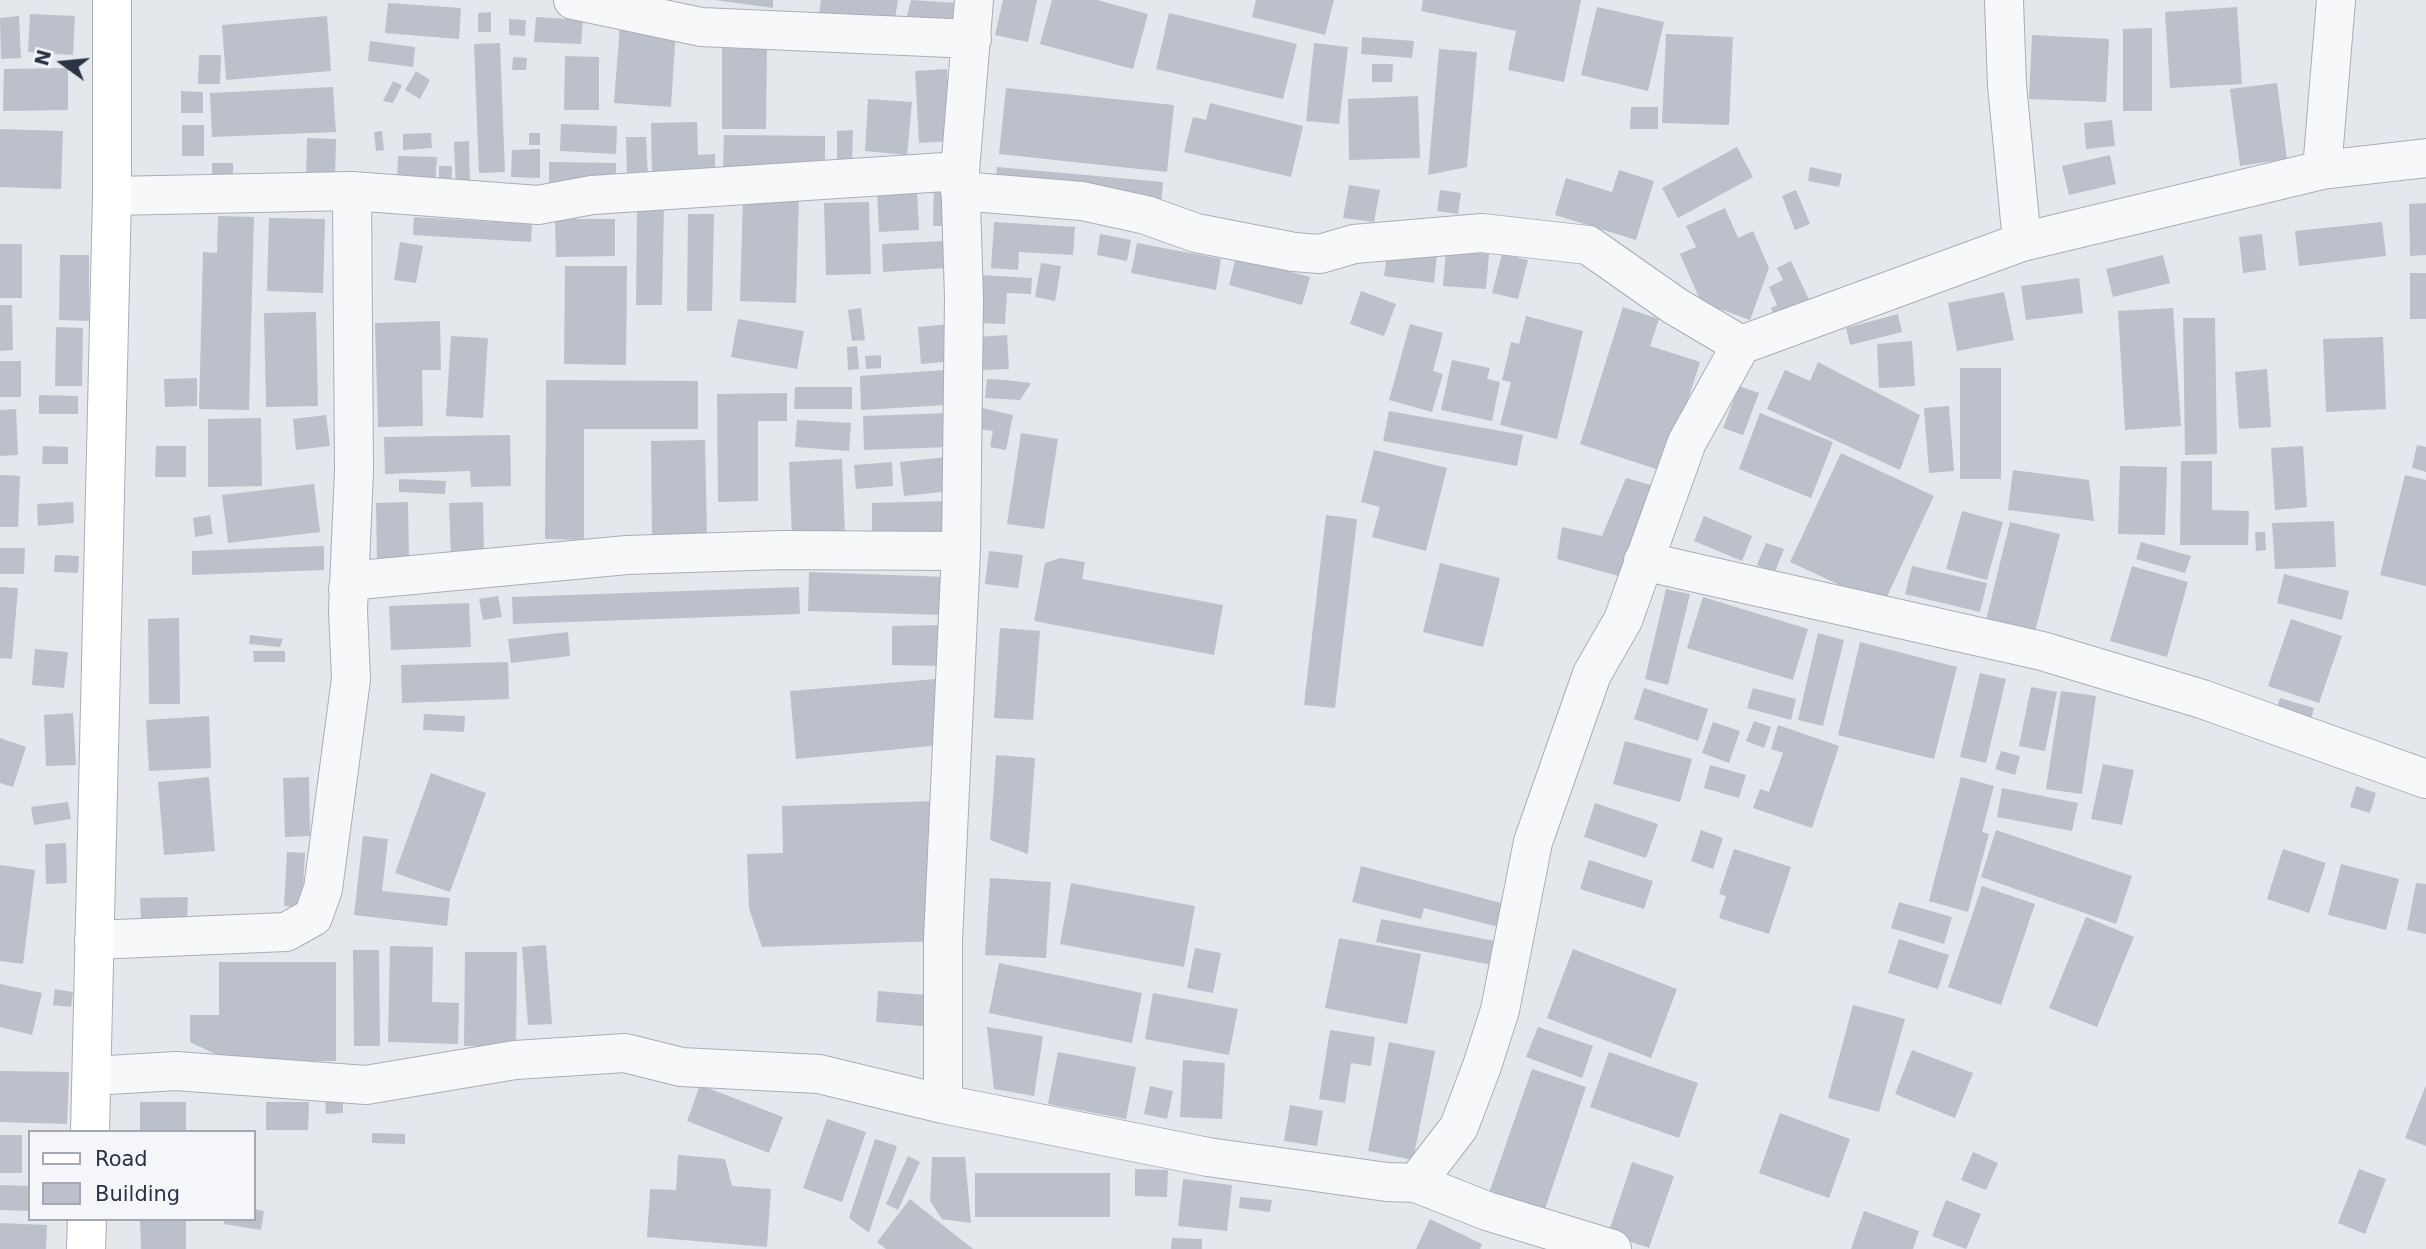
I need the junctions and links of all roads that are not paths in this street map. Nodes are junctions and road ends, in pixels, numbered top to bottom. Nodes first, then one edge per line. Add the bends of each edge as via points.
1 (112, 0) edge
2 (573, 0) edge
3 (974, 0) edge
4 (2004, 0) edge
5 (2336, 0) edge
6 (972, 39) junction
7 (2426, 158) edge
8 (2322, 170) junction
9 (960, 181) junction
10 (352, 191) junction
11 (112, 196) junction
12 (2022, 243) junction
13 (1741, 345) junction
14 (961, 551) junction
15 (1643, 561) junction
16 (348, 589) junction
17 (2426, 779) edge
18 (94, 940) junction
19 (92, 1076) junction
20 (943, 1104) junction
21 (90, 1130) edge
22 (1416, 1183) junction
23 (87, 1221) edge
24 (86, 1249) edge
25 (1612, 1249) edge

1 - 11 street
2 - 6 street via 701,27
3 - 6 street
4 - 12 street
5 - 8 street
6 - 9 street
7 - 8 street
8 - 12 street
9 - 10 street via 592,195 538,205
9 - 13 street via 1082,201 1146,215 1196,233 1294,252 1320,254 1354,244 1482,233 1588,245
9 - 14 street via 964,298
10 - 11 street
10 - 16 street via 354,471
11 - 18 street
12 - 13 street
13 - 15 street via 1687,442
14 - 16 street via 627,555 359,580
14 - 20 street via 943,940
15 - 17 street via 2042,651 2202,699
15 - 22 street via 1623,620 1592,674 1533,842 1500,1010 1464,1115 1436,1162
16 - 18 street via 351,679 323,889 313,917 286,932
18 - 19 street
19 - 20 street via 176,1071 366,1085 515,1060 625,1053 681,1067 819,1074
19 - 21 street
20 - 22 street via 1208,1157
22 - 25 street via 1486,1211
23 - 24 street

